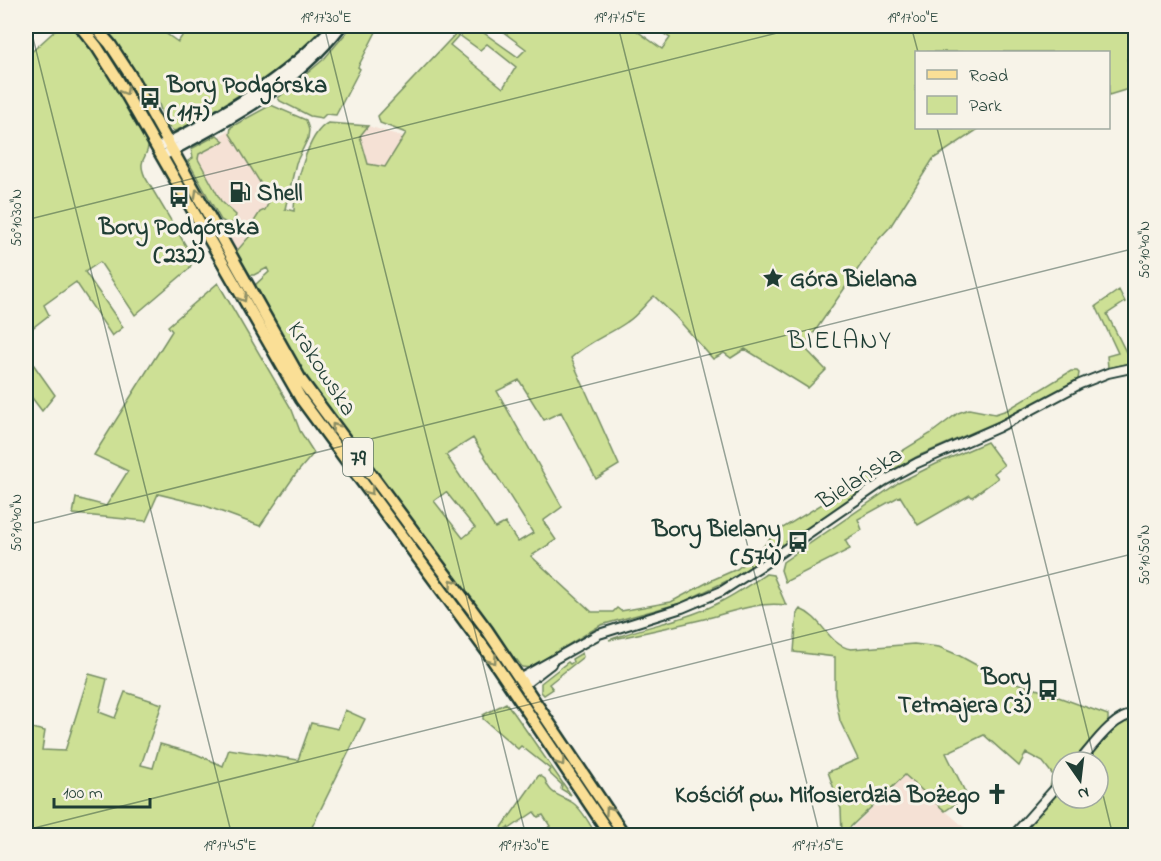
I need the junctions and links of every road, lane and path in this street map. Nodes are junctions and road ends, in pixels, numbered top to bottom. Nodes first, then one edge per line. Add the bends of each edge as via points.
1 (80, 26) edge
2 (93, 26) edge
3 (333, 26) edge
4 (341, 26) edge
5 (186, 143) junction
6 (171, 146) junction
7 (160, 152) junction
8 (183, 167) junction
9 (1136, 367) edge
10 (523, 681) junction
11 (1136, 714) edge
12 (1090, 750) edge
13 (1050, 794) edge
14 (611, 836) edge
15 (626, 836) edge
16 (1013, 836) edge

1 -> 7 main road, Krakowska / 79 via 107,62
2 - 6 main road, Krakowska / 79 via 126,67
3 - 6 main road via 262,88
4 - 5 main road via 284,83
5 - 6 main road
5 - 8 main road
6 - 7 main road
6 - 8 main road, Krakowska / 79
7 -> 14 main road, Krakowska / 79 via 301,399 488,653
10 -> 8 main road, Krakowska / 79 via 301,380
9 - 10 street, Bielańska via 1080,384 990,431 923,460 894,475 708,598 609,629
15 -> 10 main road, Krakowska / 79
11 - 12 street via 1122,717
13 - 16 street

